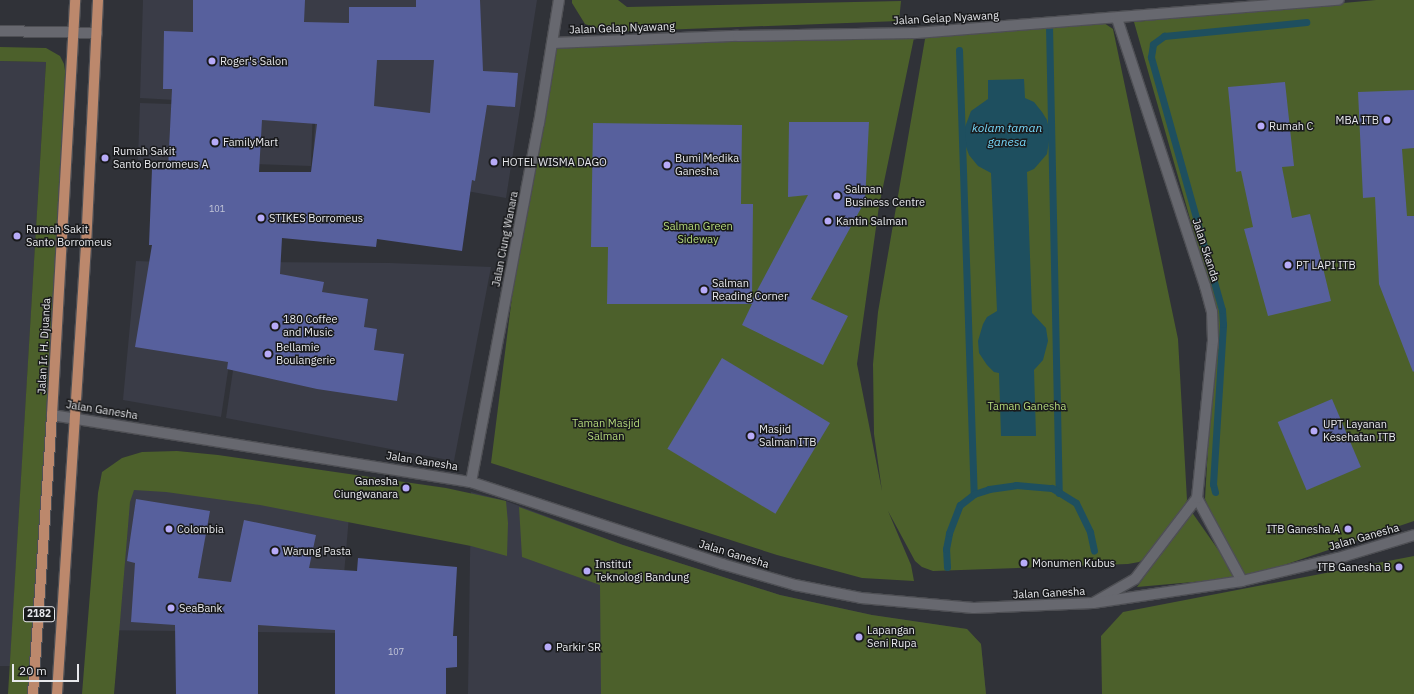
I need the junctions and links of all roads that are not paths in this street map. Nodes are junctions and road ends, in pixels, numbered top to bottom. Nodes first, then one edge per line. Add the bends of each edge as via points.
1 (75, 0) edge
2 (98, 0) edge
3 (558, 0) edge
4 (1339, 0) edge
5 (1117, 18) junction
6 (0, 31) edge
7 (73, 32) junction
8 (96, 33) junction
9 (552, 43) junction
10 (52, 415) junction
11 (75, 418) junction
12 (471, 482) junction
13 (1197, 498) junction
14 (1414, 535) edge
15 (1242, 581) junction
16 (1093, 603) junction
17 (33, 694) edge
18 (57, 694) edge

1 - 7 main road, Jalan Ir. H. Djuanda / 2182
2 - 8 main road, 2182
3 - 9 street, Jalan Ciung Wanara
4 - 5 street, Jalan Gelap Nyawang
5 - 9 street, Jalan Gelap Nyawang via 915,33
5 - 13 street, Jalan Skanda via 1212,312 1213,340
6 - 7 street
7 - 8 street
7 - 10 main road, Jalan Ir. H. Djuanda / 2182
8 - 11 main road, 2182
9 - 12 street, Jalan Ciung Wanara
10 - 11 street, Jalan Ganesha
10 - 17 main road, Jalan Ir. H. Djuanda / 2182
11 - 12 street, Jalan Ganesha
11 - 18 main road, 2182
12 - 16 street, Jalan Ganesha via 722,564 795,584 861,598 974,608
13 - 15 street
13 - 16 street via 1135,579
14 - 15 street, Jalan Ganesha via 1338,558
15 - 16 street, Jalan Ganesha

